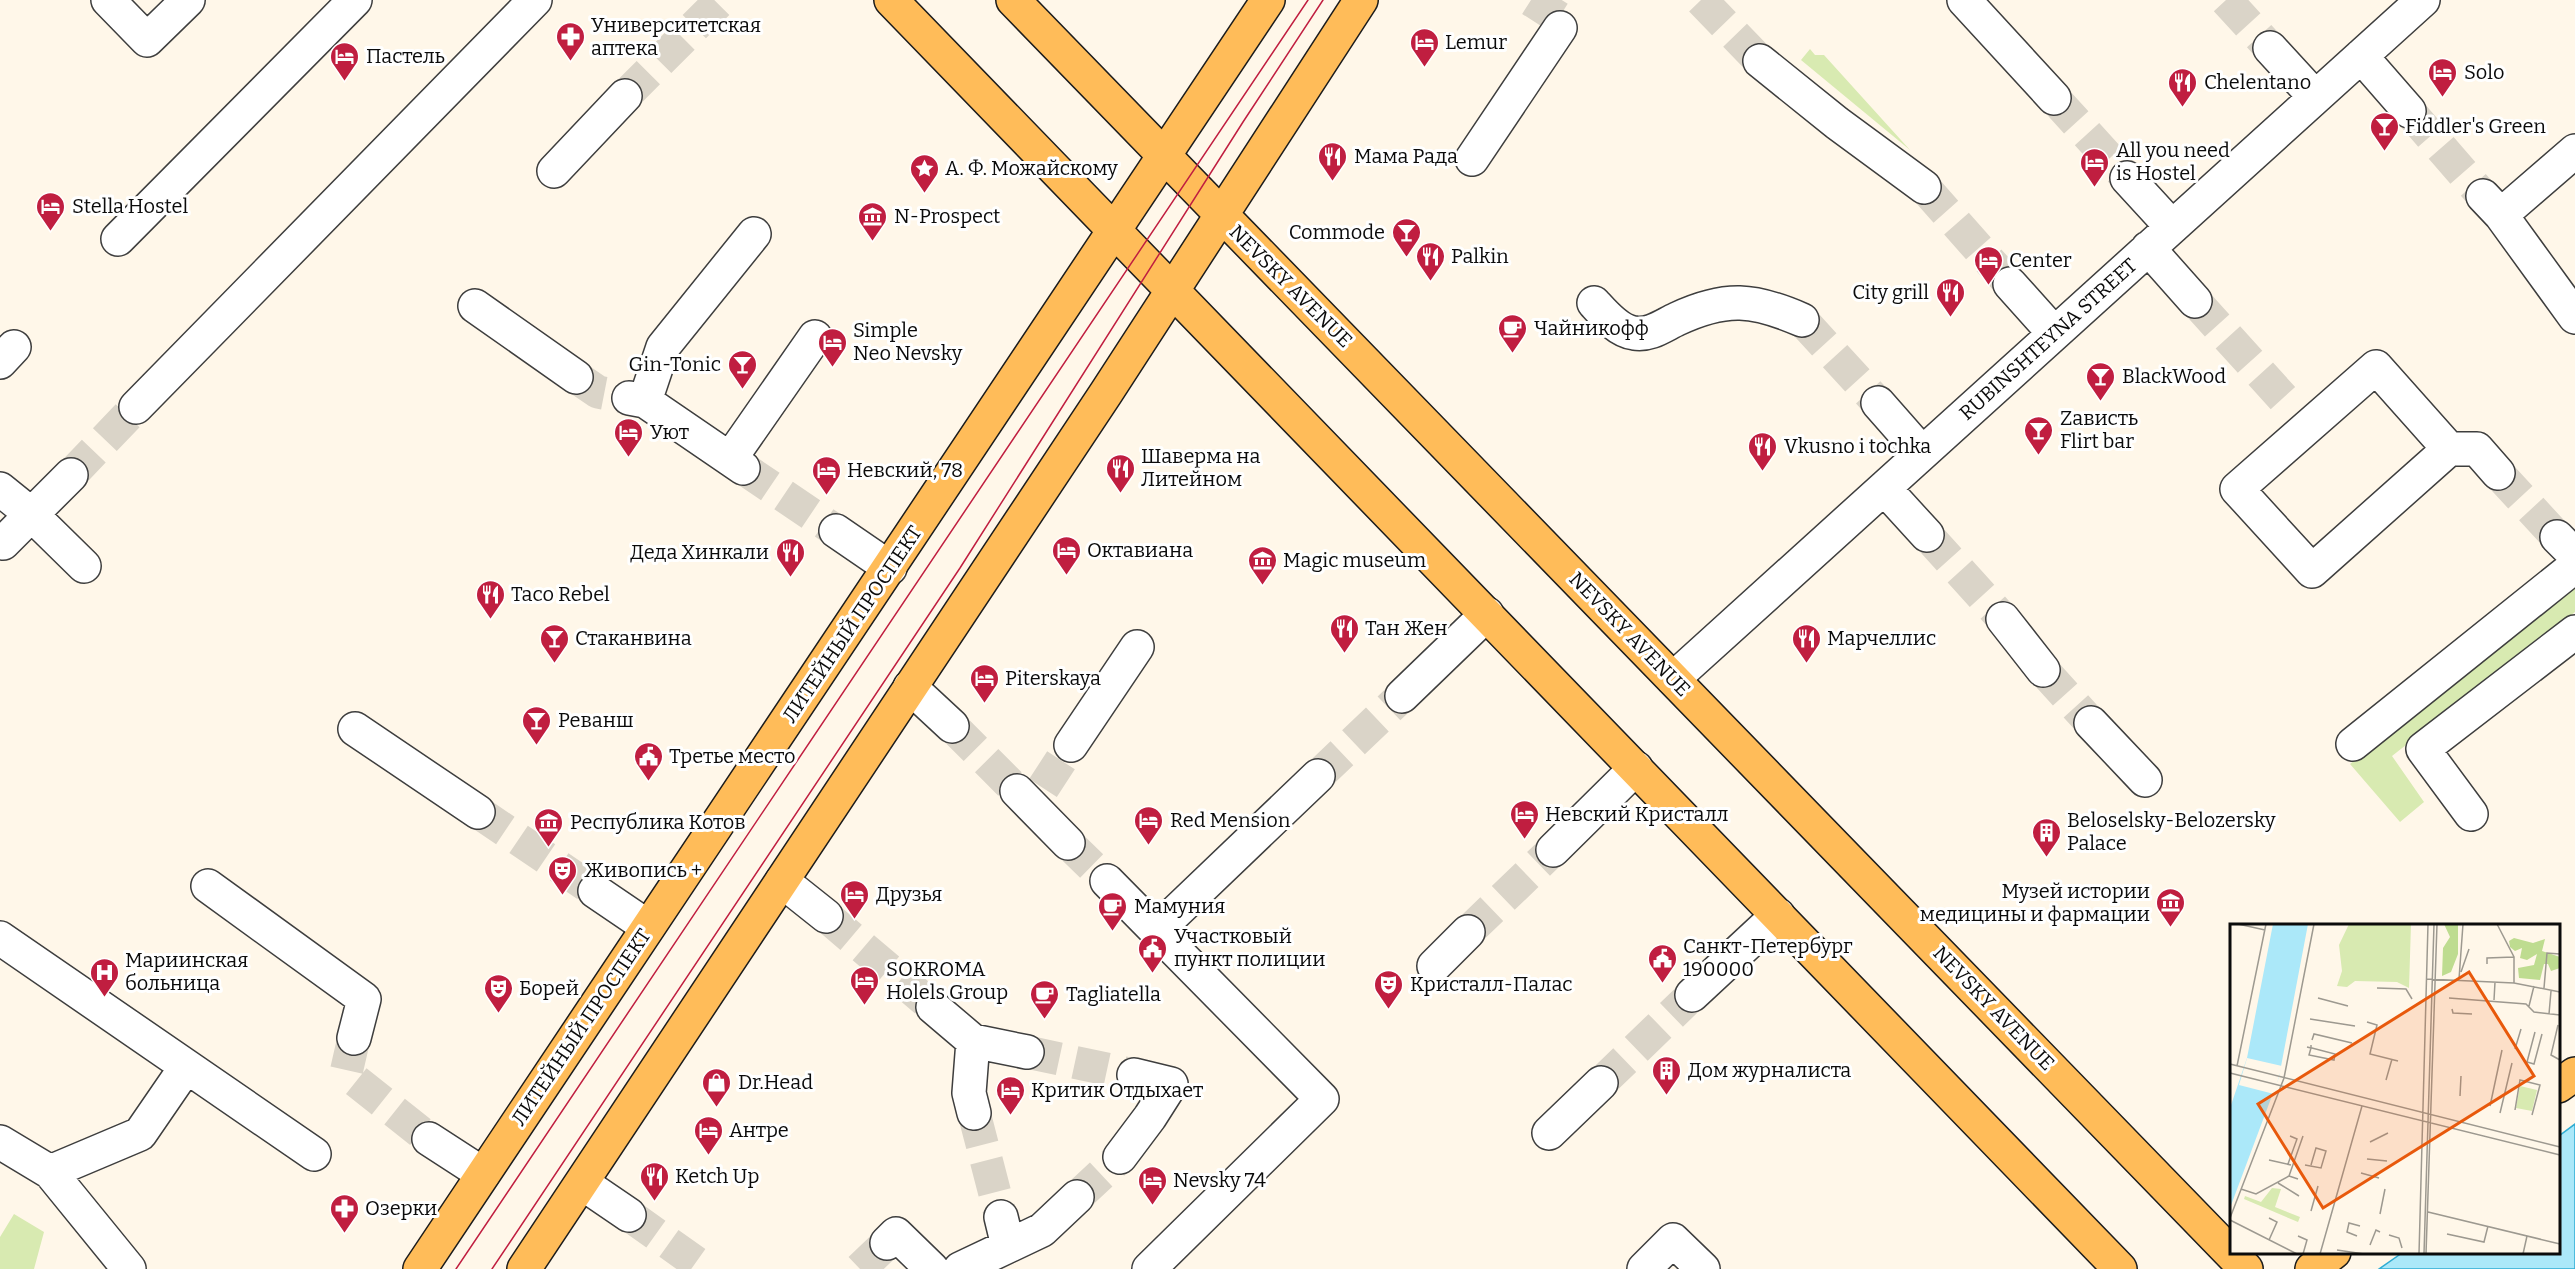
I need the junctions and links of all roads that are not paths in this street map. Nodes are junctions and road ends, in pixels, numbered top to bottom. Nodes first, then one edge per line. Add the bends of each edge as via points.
1 (108, 0) edge
2 (188, 0) edge
3 (355, 0) edge
4 (535, 0) edge
5 (891, 0) edge
6 (1012, 0) edge
7 (1268, 0) edge
8 (1361, 0) edge
9 (1965, 0) edge
10 (2423, 0) edge
11 (1560, 28) dead end
12 (2270, 48) tunnel mouth
13 (2361, 56) junction
14 (1760, 61) tunnel mouth
15 (625, 96) tunnel mouth
16 (2315, 97) junction
17 (2054, 98) tunnel mouth
18 (2409, 111) tunnel mouth
19 (2575, 151) edge
20 (1164, 158) junction
21 (1472, 159) dead end
22 (554, 171) dead end
23 (2127, 178) tunnel mouth
24 (1924, 188) tunnel mouth
25 (1221, 215) junction
26 (2172, 226) junction
27 (1115, 231) junction
28 (754, 234) dead end
29 (117, 239) dead end
30 (2148, 248) junction
31 (2010, 284) tunnel mouth
32 (1173, 290) junction
33 (2195, 301) tunnel mouth
34 (1594, 303) dead end
35 (475, 306) dead end
36 (2575, 316) edge
37 (1802, 320) tunnel mouth
38 (2054, 333) junction
39 (815, 337) dead end
40 (576, 376) tunnel mouth
41 (1878, 403) tunnel mouth
42 (136, 407) tunnel mouth
43 (2449, 449) junction
44 (1922, 453) junction
45 (2498, 473) tunnel mouth
46 (71, 475) tunnel mouth
47 (1884, 488) junction
48 (0, 489) edge
49 (31, 514) junction
50 (836, 531) tunnel mouth
51 (1927, 535) tunnel mouth
52 (3, 543) dead end
53 (84, 566) dead end
54 (2575, 566) edge
55 (890, 568) junction
56 (1487, 614) junction
57 (2003, 619) tunnel mouth
58 (2575, 632) edge
59 (1137, 647) dead end
60 (2043, 670) tunnel mouth
61 (1673, 679) junction
62 (910, 687) junction
63 (1402, 696) tunnel mouth
64 (2091, 723) tunnel mouth
65 (952, 726) tunnel mouth
66 (355, 729) dead end
67 (2353, 744) dead end
68 (1071, 745) tunnel mouth
69 (1636, 768) junction
70 (1318, 776) tunnel mouth
71 (2145, 780) dead end
72 (1030, 795) tunnel mouth
73 (478, 812) tunnel mouth
74 (2471, 814) dead end
75 (1068, 843) tunnel mouth
76 (1553, 850) tunnel mouth
77 (782, 881) junction
78 (1107, 881) tunnel mouth
79 (208, 886) dead end
80 (595, 891) tunnel mouth
81 (1778, 915) junction
82 (826, 916) tunnel mouth
83 (648, 927) junction
84 (1156, 931) junction
85 (1468, 932) tunnel mouth
86 (0, 938) edge
87 (1434, 966) dead end
88 (1692, 995) tunnel mouth
89 (933, 1007) tunnel mouth
90 (354, 1038) tunnel mouth
91 (973, 1041) junction
92 (1027, 1052) tunnel mouth
93 (186, 1067) junction
94 (2575, 1074) edge
95 (1134, 1076) tunnel mouth
96 (1601, 1083) tunnel mouth
97 (2560, 1085) edge
98 (974, 1113) tunnel mouth
99 (1549, 1132) dead end
100 (429, 1139) tunnel mouth
101 (0, 1142) edge
102 (314, 1154) dead end
103 (1120, 1157) tunnel mouth
104 (50, 1172) junction
105 (483, 1174) junction
106 (582, 1183) junction
107 (1077, 1197) tunnel mouth
108 (630, 1215) tunnel mouth
109 (887, 1243) dead end
110 (2230, 1253) edge
111 (2231, 1254) edge
112 (2331, 1254) edge
113 (534, 1266) edge
114 (126, 1268) edge
115 (420, 1269) edge
116 (932, 1269) edge
117 (960, 1269) edge
118 (1149, 1269) edge
119 (1644, 1269) edge
120 (1703, 1269) edge
121 (2120, 1269) edge
122 (2246, 1269) edge
123 (2312, 1269) edge

1 - 2 street via 147,40
3 - 29 street
4 - 42 street
5 - 27 main road
6 - 20 main road, NEVSKY AVENUE
7 - 20 main road, ЛИТЕЙНЫЙ ПРОСПЕКТ
8 - 25 main road
9 - 17 street
10 - 13 street, RUBINSHTEYNA STREET
11 - 21 street
12 - 16 street
13 - 16 street, RUBINSHTEYNA STREET
13 - 18 street
14 - 24 street
15 - 22 street
16 - 26 street, RUBINSHTEYNA STREET
19 - 36 street via 2492,205
20 - 25 main road, NEVSKY AVENUE
20 - 27 main road, ЛИТЕЙНЫЙ ПРОСПЕКТ
23 - 26 street
25 - 32 main road
25 - 61 main road, NEVSKY AVENUE
26 - 30 street, RUBINSHTEYNA STREET
27 - 32 main road
27 - 55 main road, ЛИТЕЙНЫЙ ПРОСПЕКТ
28 - 39 street via 663,347 637,400 736,464
30 - 33 street
30 - 38 street, RUBINSHTEYNA STREET
31 - 38 street
32 - 56 main road
32 - 62 main road
34 - 37 street via 1614,323 1634,333 1655,331 1703,308 1737,302 1771,306
35 - 40 street
38 - 44 street, RUBINSHTEYNA STREET
41 - 44 street
43 - 43 street via 2312,571 2237,489 2300,417 2376,367
43 - 45 street via 2477,449
44 - 47 street, RUBINSHTEYNA STREET
46 - 49 street
47 - 51 street
47 - 61 street, RUBINSHTEYNA STREET
48 - 49 street
49 - 52 street
49 - 53 street
50 - 55 street
54 - 67 street
55 - 83 main road, ЛИТЕЙНЫЙ ПРОСПЕКТ
56 - 63 street
56 - 69 main road
57 - 60 street
58 - 74 street via 2423,748
59 - 68 street
61 - 110 main road, NEVSKY AVENUE
62 - 65 street
62 - 77 main road
64 - 71 street
66 - 73 street
69 - 76 street
69 - 81 main road
70 - 84 street
72 - 75 street
77 - 82 street
77 - 106 main road
78 - 84 street
79 - 90 street via 364,999
80 - 83 street
81 - 88 street
81 - 121 main road
83 - 105 main road, ЛИТЕЙНЫЙ ПРОСПЕКТ
84 - 118 street via 1322,1099
85 - 87 street
86 - 93 street
89 - 91 street
91 - 92 street
91 - 98 street via 969,1093
93 - 102 street
93 - 104 street via 140,1134
94 - 97 main road
95 - 103 street via 1171,1084
96 - 99 street
100 - 105 street
101 - 104 street
104 - 114 street
105 - 115 main road, ЛИТЕЙНЫЙ ПРОСПЕКТ
106 - 108 street
106 - 113 main road
107 - 117 street via 1042,1230 1004,1232
109 - 116 street via 896,1234
111 - 122 main road, NEVSKY AVENUE
112 - 123 main road
119 - 120 street via 1673,1240

